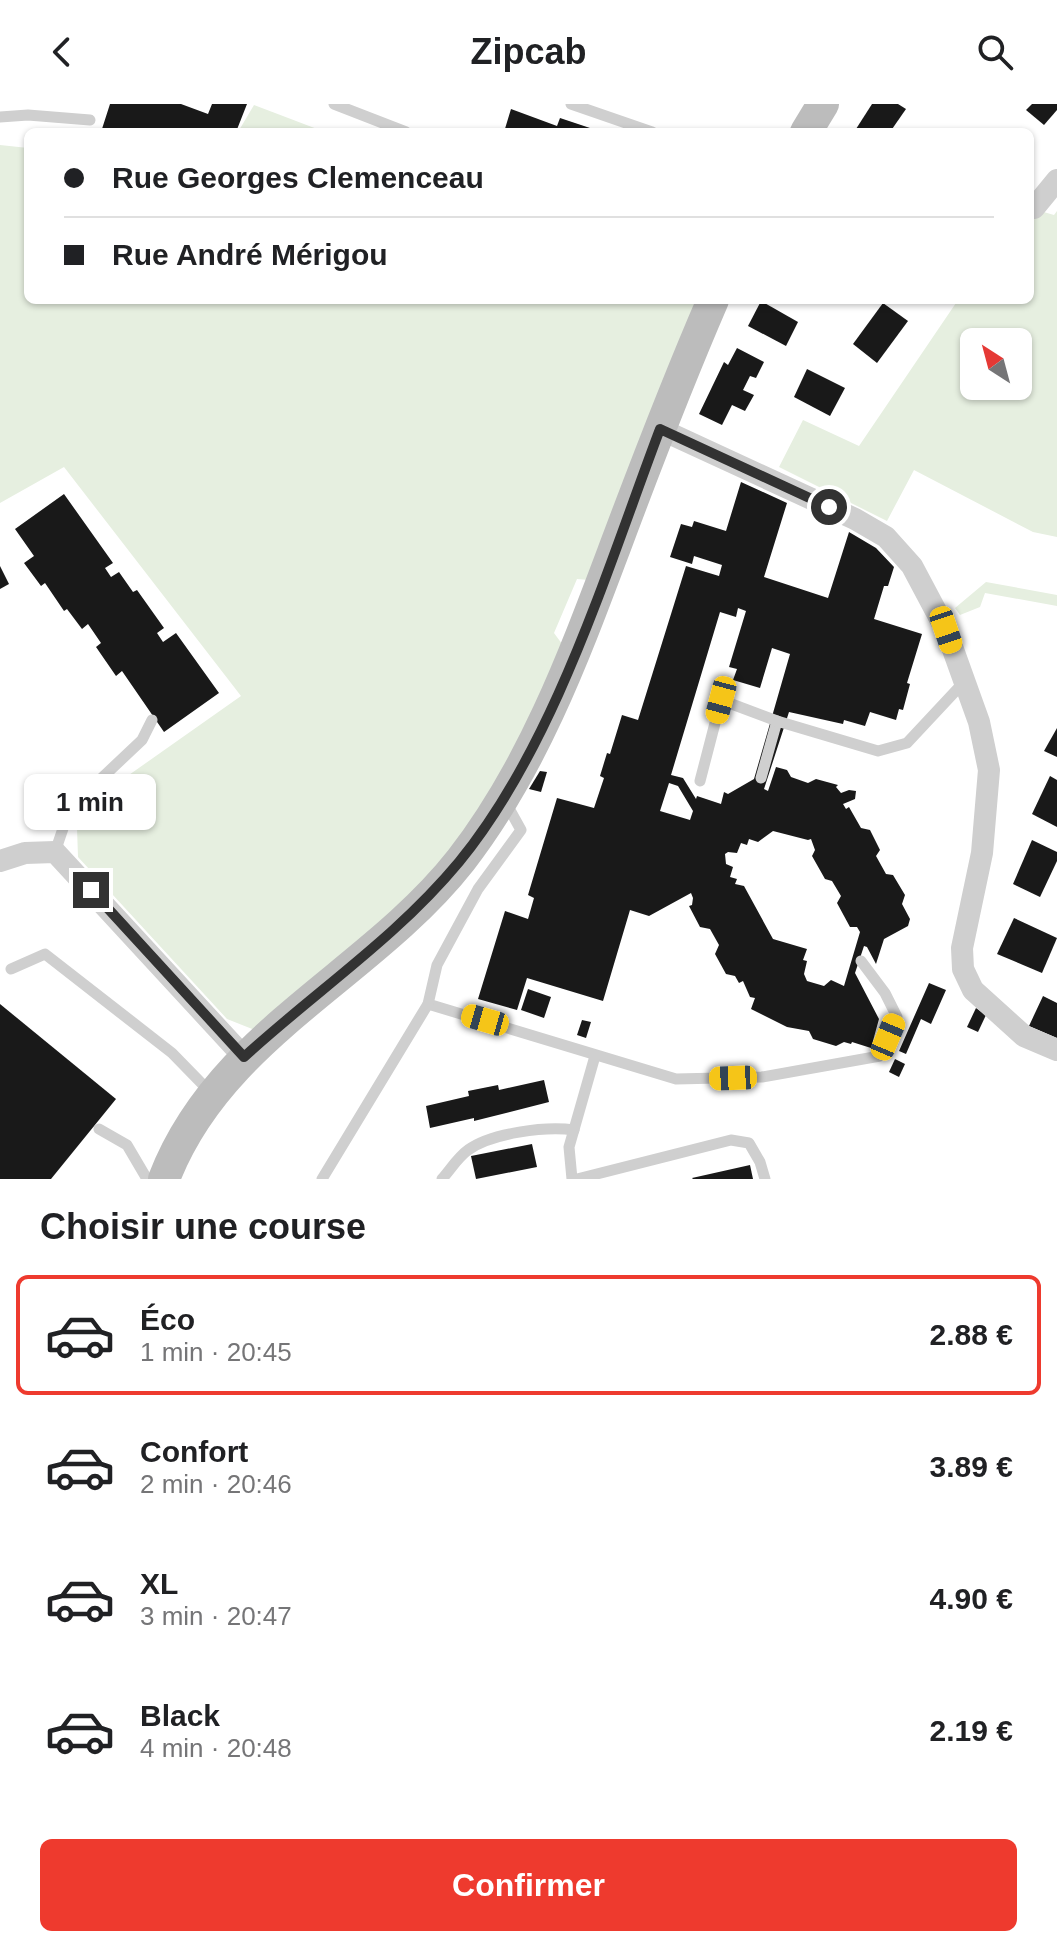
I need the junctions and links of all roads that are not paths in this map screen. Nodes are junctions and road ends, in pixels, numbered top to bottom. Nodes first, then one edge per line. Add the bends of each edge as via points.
1 (334, 104) edge
2 (571, 104) edge
3 (823, 104) edge
4 (0, 117) edge
5 (90, 120) dead end
6 (396, 128) edge
7 (640, 128) edge
8 (808, 128) edge
9 (1057, 180) edge
10 (1034, 208) dead end
11 (711, 304) edge
12 (660, 429) junction
13 (964, 682) junction
14 (152, 720) dead end
15 (777, 721) junction
16 (761, 778) dead end
17 (700, 781) dead end
18 (503, 797) junction
19 (55, 852) junction
20 (0, 861) edge
21 (861, 961) dead end
22 (11, 969) dead end
23 (428, 1004) junction
24 (1057, 1050) edge
25 (595, 1056) junction
26 (244, 1057) junction
27 (211, 1093) junction
28 (99, 1129) dead end
29 (574, 1130) junction
30 (147, 1179) edge
31 (164, 1179) edge
32 (322, 1179) edge
33 (442, 1179) edge
34 (574, 1179) edge
35 (765, 1179) edge

1 - 6 lane
2 - 7 lane
3 - 8 street
4 - 5 lane
9 - 10 street
11 - 12 street
12 - 13 street via 886,537 927,592
12 - 18 street via 570,667
13 - 15 lane via 907,743 878,751
13 - 24 street via 989,770 963,969 973,990 1024,1036
14 - 19 lane via 142,740 70,808
15 - 16 lane
15 - 17 lane via 721,700
18 - 23 lane via 521,830 478,889 437,965
18 - 26 street via 460,861 396,931
19 - 20 street
19 - 26 street
21 - 25 lane via 897,1017 880,1056 762,1077 676,1079
22 - 27 lane via 45,954 172,1053
23 - 25 lane
23 - 32 lane
25 - 29 lane
26 - 27 street
27 - 31 street
28 - 30 lane via 127,1145
29 - 33 lane via 555,1127 485,1140 465,1151
29 - 34 lane via 569,1147
34 - 35 lane via 731,1140 749,1143

